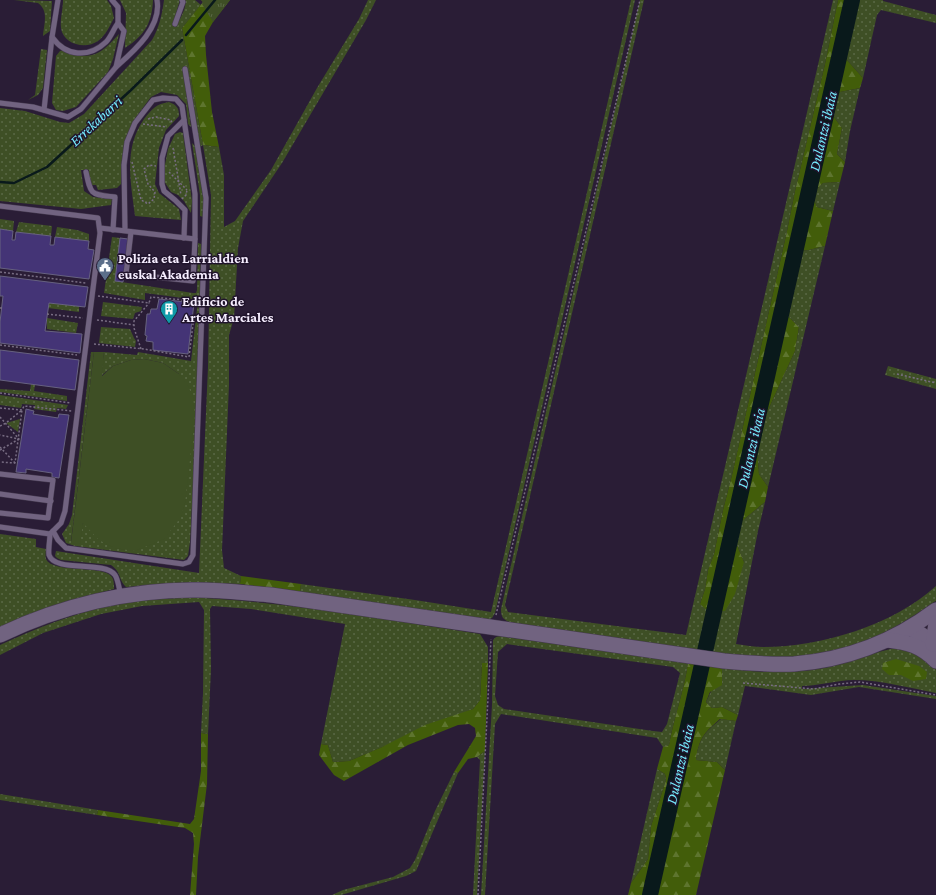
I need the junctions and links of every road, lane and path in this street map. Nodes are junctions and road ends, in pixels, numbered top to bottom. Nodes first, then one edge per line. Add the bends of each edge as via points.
1 (58, 0) edge
2 (112, 0) edge
3 (157, 0) edge
4 (182, 0) edge
5 (640, 0) edge
6 (118, 23) junction
7 (175, 24) dead end
8 (52, 37) junction
9 (116, 67) junction
10 (185, 69) dead end
11 (0, 103) edge
12 (44, 110) junction
13 (184, 120) junction
14 (135, 123) junction
15 (174, 125) dead end
16 (186, 130) junction
17 (127, 142) junction
18 (197, 142) junction
19 (161, 167) dead end
20 (166, 169) dead end
21 (86, 172) dead end
22 (187, 187) dead end
23 (187, 190) junction
24 (178, 203) junction
25 (0, 206) edge
26 (100, 228) junction
27 (113, 230) junction
28 (125, 231) junction
29 (131, 232) junction
30 (205, 233) junction
31 (195, 236) junction
32 (184, 238) junction
33 (0, 272) edge
34 (94, 284) junction
35 (92, 296) junction
36 (196, 301) dead end
37 (149, 303) junction
38 (194, 315) dead end
39 (86, 343) junction
40 (0, 345) edge
41 (141, 349) junction
42 (85, 356) junction
43 (897, 374) dead end
44 (936, 383) edge
45 (0, 393) edge
46 (79, 404) junction
47 (0, 408) edge
48 (22, 410) junction
49 (78, 412) junction
50 (0, 417) edge
51 (6, 423) junction
52 (0, 426) edge
53 (0, 435) edge
54 (19, 438) junction
55 (1, 449) edge
56 (0, 462) edge
57 (15, 463) junction
58 (0, 474) edge
59 (0, 494) edge
60 (51, 501) junction
61 (0, 513) edge
62 (0, 527) edge
63 (51, 532) junction
64 (122, 596) junction
65 (936, 610) edge
66 (936, 624) edge
67 (493, 628) junction
68 (910, 628) junction
69 (0, 635) edge
70 (887, 640) junction
71 (935, 648) edge
72 (936, 661) edge
73 (743, 683) dead end
74 (936, 695) edge
75 (478, 895) edge

1 - 8 lane
2 - 6 lane via 118,7
3 - 9 lane via 158,6 152,26 133,52
4 - 7 lane
5 - 67 path
6 - 8 lane via 107,41 94,51 82,54 68,51
6 - 9 lane via 124,31
8 - 12 lane
9 - 12 lane via 81,109 68,117
10 - 18 lane
11 - 12 lane
13 - 14 lane via 182,106 176,99 163,98 153,100
13 - 16 lane
13 - 24 lane via 168,136 162,158 164,192
14 - 15 path via 156,117 171,120
14 - 17 lane
16 - 18 lane
16 - 31 lane via 195,194
17 - 19 path via 141,200 148,204 154,199 155,192 148,184 144,169 149,165
17 - 28 lane via 124,165
18 - 30 lane via 206,198
20 - 23 path
21 - 27 lane via 90,189 94,194 115,197
22 - 23 path
23 - 24 path via 186,195
24 - 32 lane via 185,210
25 - 26 lane via 98,218
26 - 27 lane
26 - 34 lane
27 - 28 lane
28 - 29 lane
29 - 31 lane via 126,274 193,280
29 - 32 lane
30 - 31 lane
30 - 63 lane via 193,555 189,562 183,564 66,548
31 - 32 lane
33 - 34 path
34 - 35 lane
35 - 37 path
35 - 39 lane
36 - 37 path via 151,297
37 - 41 path via 134,321
38 - 41 path via 189,357
39 - 41 path
39 - 42 lane
40 - 42 path
42 - 46 lane
43 - 44 path
45 - 46 path
46 - 49 lane
47 - 48 path
48 - 49 path via 24,406
48 - 51 path
48 - 54 path
49 - 63 lane via 65,511 61,523
50 - 51 path
51 - 52 path
51 - 54 path
53 - 54 path
54 - 55 path
54 - 57 path
55 - 57 path
56 - 57 path
58 - 60 lane via 53,480
59 - 60 lane
60 - 61 lane via 48,518
62 - 63 lane
63 - 64 lane via 49,555 53,560 64,565 107,569 115,575
64 - 67 main road via 188,590 228,591
64 - 69 main road via 48,614
65 - 68 main road
66 - 71 main road
67 - 70 main road via 724,661 771,664 817,661 863,650
67 - 75 path
68 - 70 main road
68 - 71 main road via 927,638
70 - 72 main road via 913,644 927,651
73 - 74 path via 814,689 860,682

